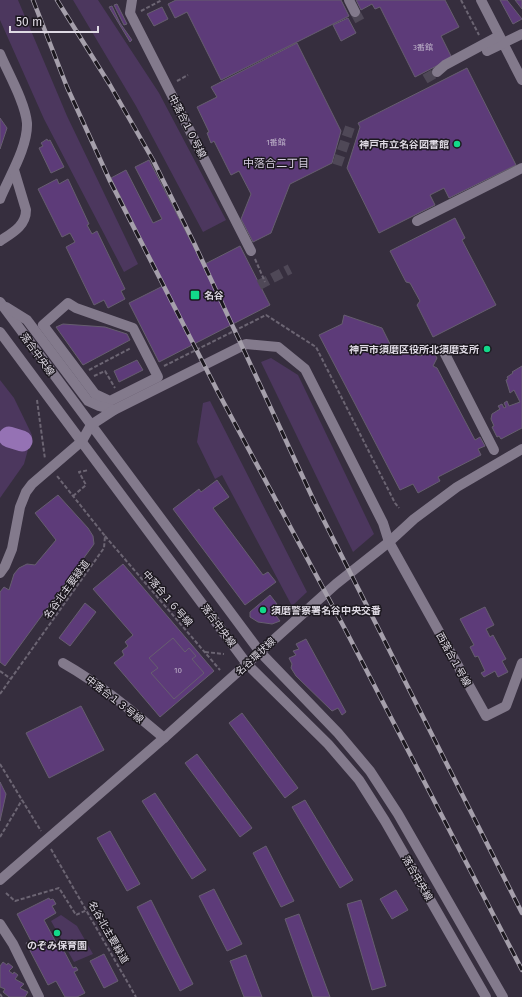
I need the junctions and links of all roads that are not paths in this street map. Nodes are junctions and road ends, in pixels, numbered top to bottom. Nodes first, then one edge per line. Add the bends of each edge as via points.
1 (132, 0) edge
2 (349, 0) edge
3 (481, 0) edge
4 (355, 12) tunnel mouth
5 (522, 34) edge
6 (500, 36) junction
7 (487, 51) road end
8 (0, 54) edge
9 (437, 72) tunnel mouth
10 (522, 80) edge
11 (522, 168) edge
12 (14, 170) junction
13 (0, 199) edge
14 (417, 221) dead end
15 (0, 241) edge
16 (251, 251) road end
17 (1, 303) edge
18 (0, 332) edge
19 (145, 342) joint
20 (444, 352) dead end
21 (114, 410) junction
22 (91, 425) junction
23 (82, 441) junction
24 (522, 449) edge
25 (494, 450) dead end
26 (385, 545) junction
27 (0, 573) edge
28 (260, 652) junction
29 (63, 662) dead end
30 (522, 662) edge
31 (247, 664) junction
32 (164, 738) junction
33 (0, 880) edge
34 (0, 924) edge
35 (39, 997) edge
36 (486, 997) edge
37 (503, 997) edge

1 - 16 street, 中落合１０号線 via 130,12
2 - 4 street
3 - 6 street
5 - 7 street
6 - 9 street via 445,65
6 - 10 street
8 - 12 street via 27,122 26,135
11 - 14 street
12 - 13 street via 8,177
12 - 15 street via 26,216 22,224
17 - 21 street via 27,320 88,400
17 - 22 street, 落合中央線
18 - 23 street, 落合中央線
19 - 19 street via 158,377 110,402 95,394 43,325 68,303 133,328
20 - 25 street
21 - 22 street
21 - 26 street via 246,344 278,347 305,369 383,523
22 - 23 street
22 - 28 street, 落合中央線
23 - 27 street via 26,492 20,507 12,549
23 - 31 street, 落合中央線
24 - 26 street, 名谷環状線 via 444,496
26 - 28 street, 名谷環状線 via 336,584
26 - 30 street, 西落合１号線 via 486,716 506,706
28 - 31 street, 名谷環状線
28 - 37 street, 落合中央線 via 338,733 370,771 398,814
29 - 32 street, 中落合１３号線 via 110,693
31 - 32 street, 名谷環状線
31 - 36 street, 落合中央線 via 328,744 359,780
32 - 33 street, 名谷環状線
34 - 35 street via 13,944

